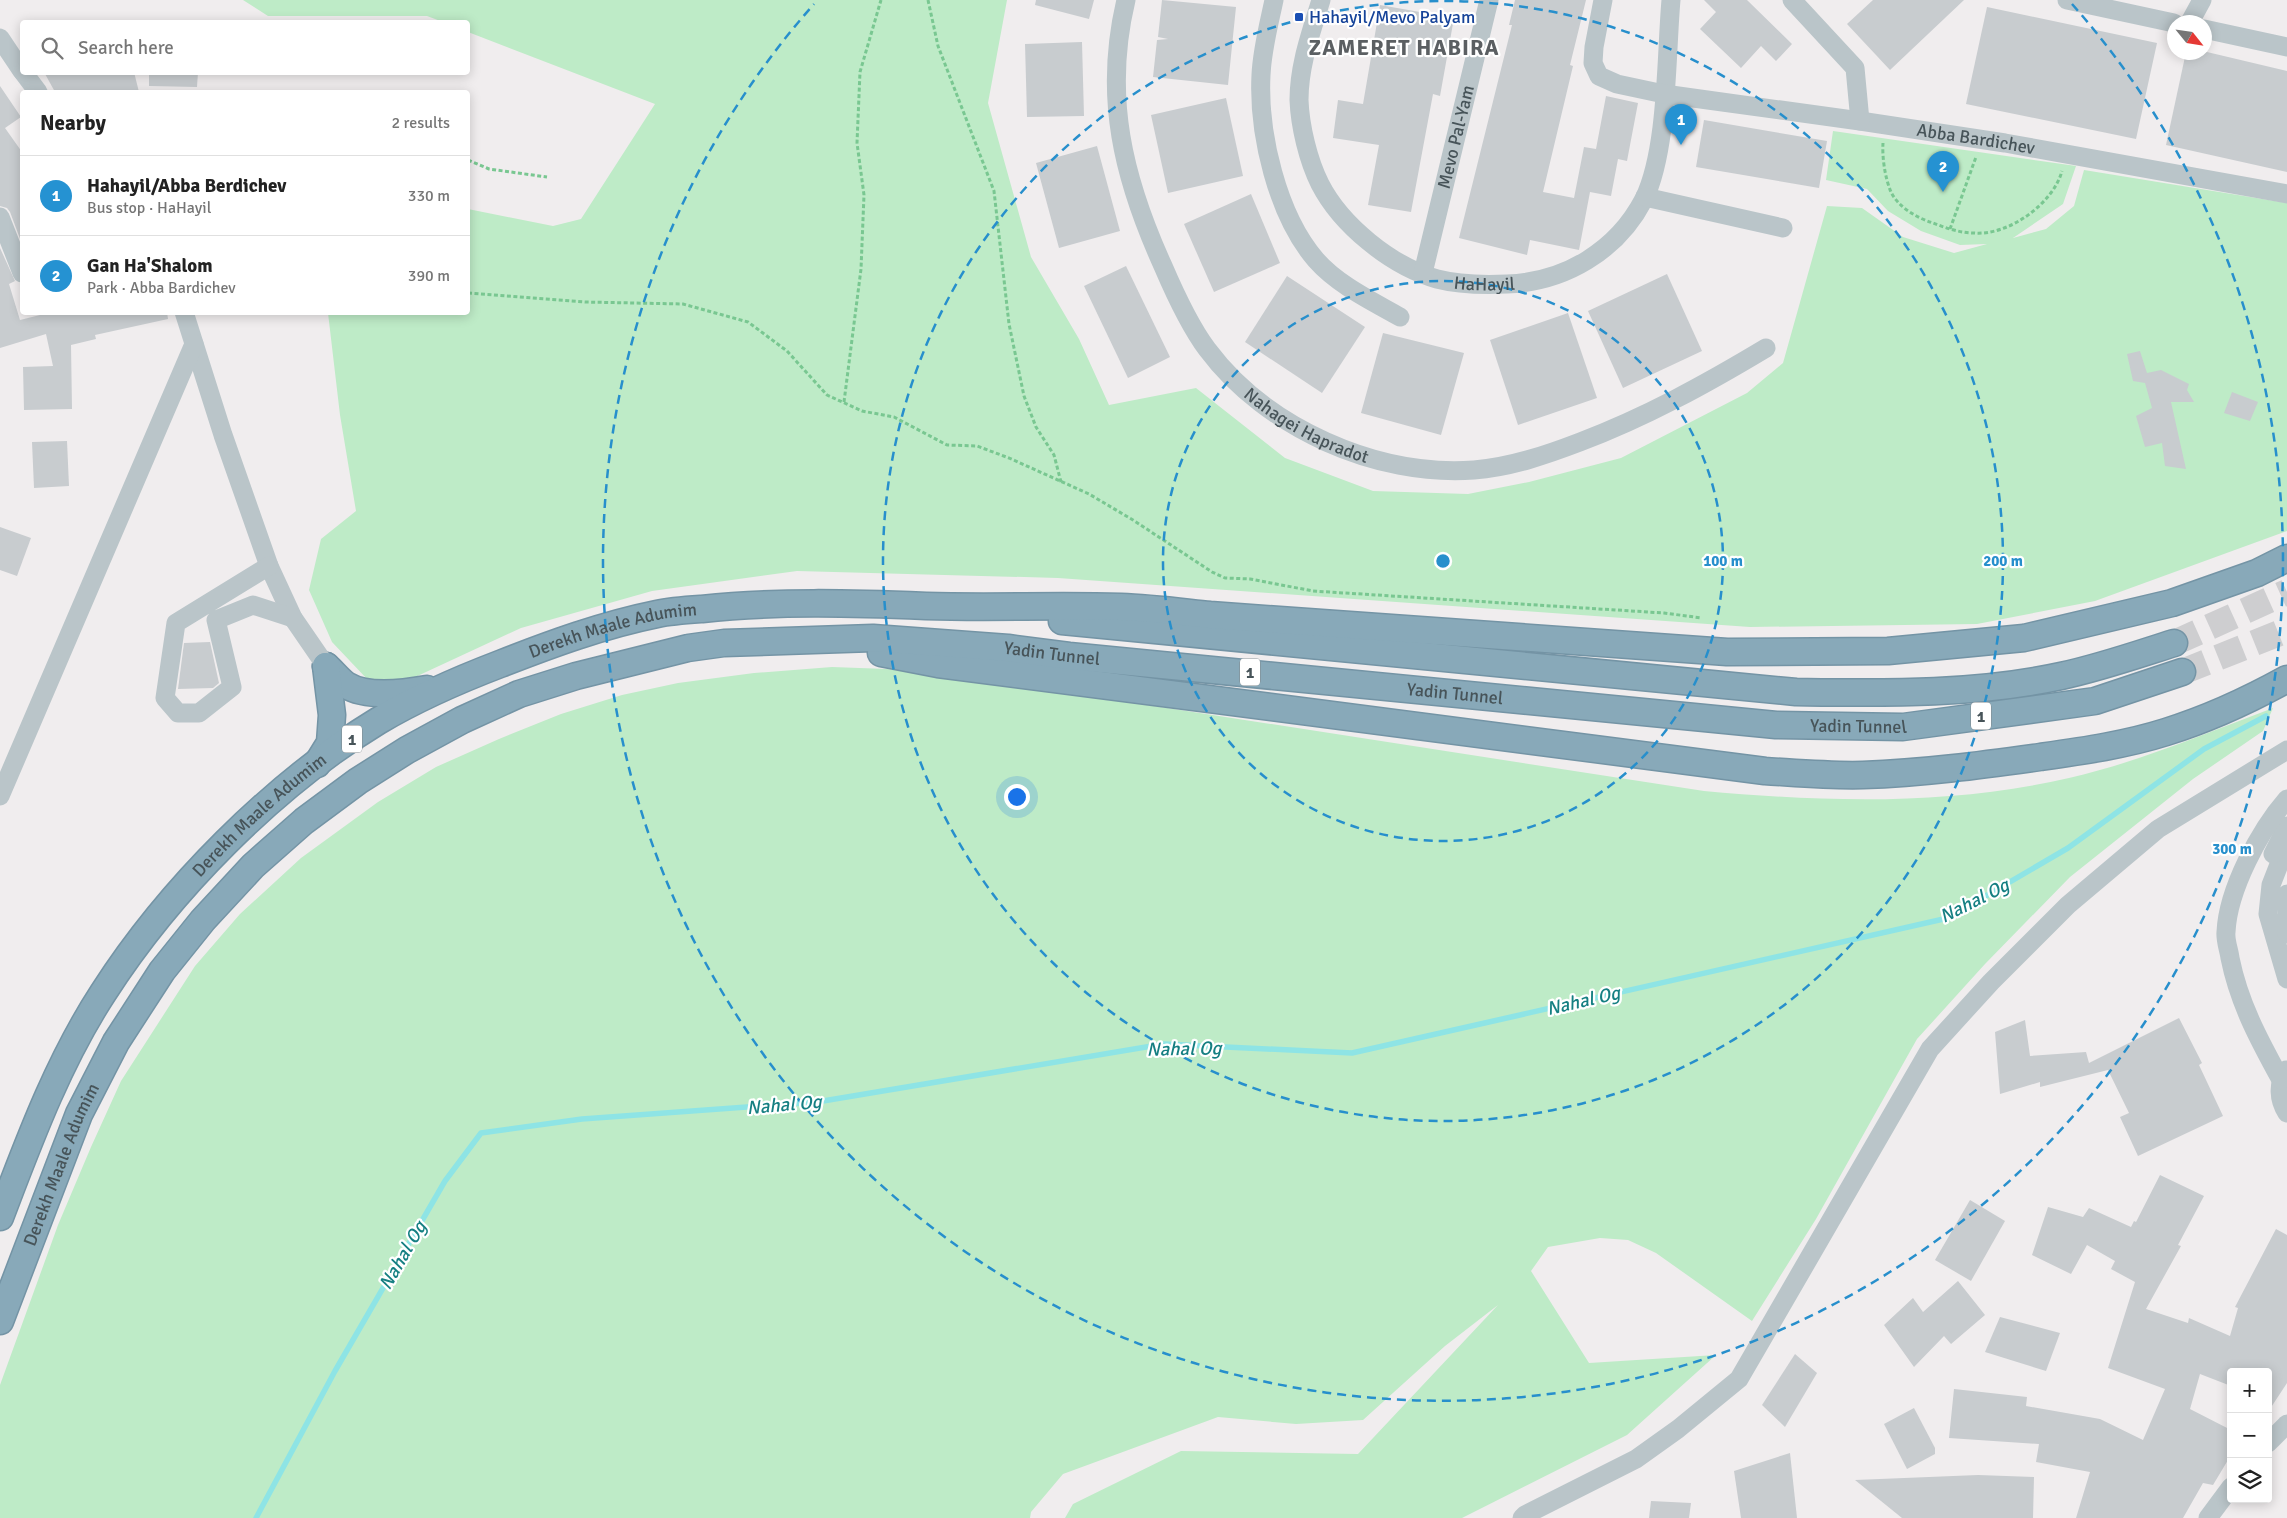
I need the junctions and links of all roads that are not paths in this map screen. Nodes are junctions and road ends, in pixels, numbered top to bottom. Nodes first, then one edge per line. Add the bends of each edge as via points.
1 (1126, 0) edge
2 (1274, 0) edge
3 (1321, 0) edge
4 (1489, 0) edge
5 (1603, 0) edge
6 (1670, 0) edge
7 (1792, 0) edge
8 (2067, 0) edge
9 (2202, 0) edge
10 (2194, 15) edge
11 (2167, 21) edge
12 (2212, 31) edge
13 (0, 38) edge
14 (2287, 47) edge
15 (20, 68) edge
16 (25, 75) edge
17 (36, 90) edge
18 (1664, 94) junction
19 (1860, 121) junction
20 (2287, 194) edge
21 (1644, 197) junction
22 (0, 218) edge
23 (1784, 228) dead end
24 (20, 268) edge
25 (1423, 274) junction
26 (185, 315) edge
27 (1400, 318) dead end
28 (194, 344) junction
29 (1766, 348) dead end
30 (2287, 558) edge
31 (269, 566) junction
32 (930, 606) junction
33 (293, 618) junction
34 (724, 643) junction
35 (2174, 643) tunnel mouth
36 (326, 666) junction
37 (2182, 672) tunnel mouth
38 (2287, 680) edge
39 (447, 684) junction
40 (2287, 750) edge
41 (317, 764) junction
42 (2287, 788) edge
43 (0, 796) edge
44 (2287, 799) edge
45 (2268, 825) junction
46 (2287, 826) edge
47 (2287, 844) edge
48 (2287, 894) edge
49 (2268, 914) junction
50 (2287, 934) edge
51 (2287, 979) edge
52 (2284, 1074) edge
53 (2287, 1113) edge
54 (0, 1217) edge
55 (0, 1321) edge
56 (2287, 1424) edge
57 (2272, 1439) edge
58 (2227, 1492) edge
59 (1522, 1518) edge
60 (2208, 1518) edge

1 - 29 street, Nahagei Hapradot via 1116,58 1116,107 1126,164 1144,224 1174,292 1207,349 1253,397 1294,426 1339,448 1404,465 1436,470 1474,470 1508,465 1563,448 1661,407
2 - 27 street via 1261,74 1269,154 1280,194 1298,236 1317,261 1350,288
3 - 25 street, HaHayil via 1300,77 1299,102 1310,159 1320,184 1360,235 1404,266
4 - 25 street, Mevo Pal-Yam
5 - 18 street, Abba Bardichev via 1593,63 1599,76 1616,84
6 - 18 street, HaHayil
7 - 19 street via 1855,68
8 - 11 street
9 - 10 street
12 - 14 street
13 - 15 street
16 - 17 street
18 - 19 street, Abba Bardichev
18 - 21 street, HaHayil via 1659,147
19 - 20 street, Abba Bardichev
21 - 23 street
21 - 25 street, HaHayil via 1615,240 1567,272 1518,284 1486,285 1462,284
22 - 24 street
26 - 28 street
28 - 31 street
28 - 43 street
30 - 32 highway via 2257,573 2172,603 2024,638 1888,651 1727,652 1126,607
31 - 33 street
31 - 33 street via 176,623 165,698 178,713 199,713 232,687 216,620 253,605
32 - 35 highway, Yadin Tunnel / 1 via 1796,692 1987,687 2112,664
32 - 39 highway, Derekh Maale Adumim / 1 via 838,602 749,604 659,614 566,638
33 - 36 street
34 - 37 highway, Yadin Tunnel / 1 via 872,638 998,647 1776,725 1903,727 2095,701
34 - 38 highway via 830,646 948,665 1746,768 1818,774 1911,772 1983,765 2106,746 2166,732
34 - 55 highway, Derekh Maale Adumim / 1 via 688,648 576,676 519,694 462,720 358,781 304,821 253,866 162,971 116,1042 79,1114
36 - 39 highway via 347,686 372,693 409,692
36 - 41 highway via 332,714 330,743
39 - 41 highway, Derekh Maale Adumim / 1 via 378,721
40 - 59 street via 2158,829 2068,905 1930,1049 1739,1379 1636,1459
41 - 54 highway, Derekh Maale Adumim / 1 via 280,793 178,894 102,994 69,1053 34,1127
42 - 45 street
44 - 45 street
45 - 52 street via 2235,888 2225,932 2244,1008
46 - 49 street via 2268,867
47 - 49 street via 2271,885
48 - 50 street
49 - 51 street
52 - 53 street via 2281,1099
56 - 57 street
58 - 60 street

